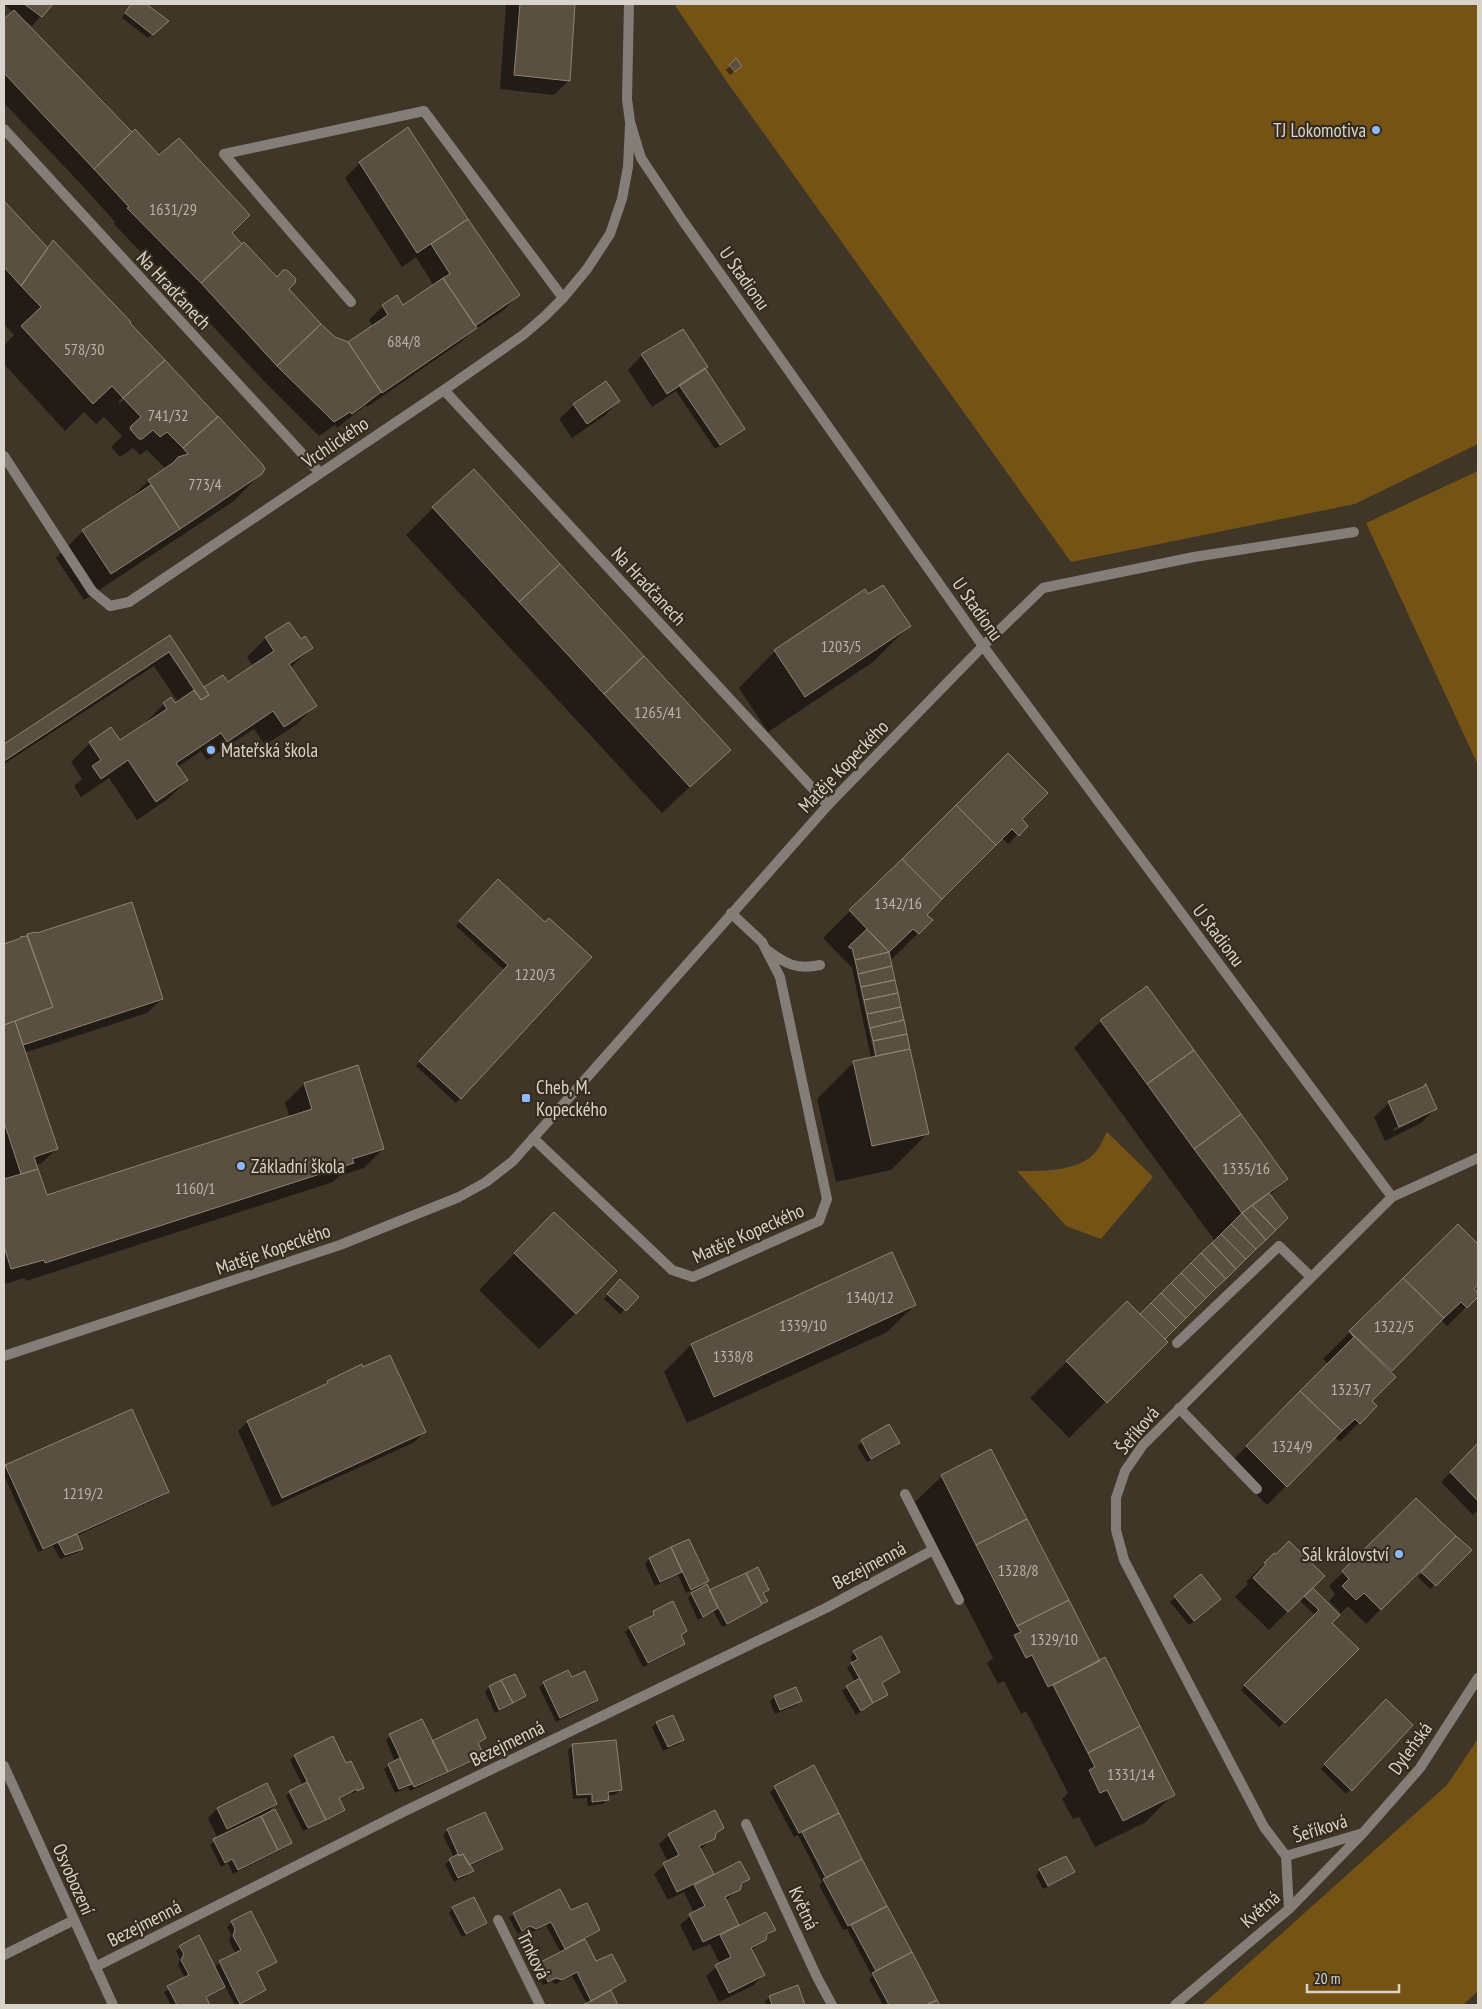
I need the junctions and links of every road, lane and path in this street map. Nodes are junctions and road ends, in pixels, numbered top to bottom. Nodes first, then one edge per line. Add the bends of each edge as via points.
1 (629, 4) edge
2 (630, 122) junction
3 (4, 129) edge
4 (563, 298) junction
5 (351, 302) dead end
6 (444, 390) junction
7 (4, 456) edge
8 (320, 473) junction
9 (1354, 532) dead end
10 (983, 646) junction
11 (828, 805) junction
12 (731, 913) junction
13 (767, 950) junction
14 (820, 965) dead end
15 (533, 1138) junction
16 (1478, 1158) edge
17 (1392, 1197) junction
18 (1311, 1277) junction
19 (1177, 1343) dead end
20 (4, 1356) edge
21 (1179, 1408) junction
22 (1257, 1489) dead end
23 (905, 1494) dead end
24 (933, 1550) junction
25 (958, 1600) dead end
26 (1478, 1678) edge
27 (4, 1766) edge
28 (746, 1824) dead end
29 (1363, 1833) junction
30 (1286, 1856) junction
31 (1289, 1908) junction
32 (74, 1920) junction
33 (498, 1920) dead end
34 (4, 1955) edge
35 (95, 1967) junction
36 (113, 2005) edge
37 (540, 2005) edge
38 (832, 2005) edge
39 (1174, 2005) edge

1 - 2 street, U Stadionu via 626,99
2 - 4 street, Vrchlického via 628,167 622,200 610,234
2 - 10 street, U Stadionu via 641,158 683,221
3 - 8 street, Na Hradčanech
4 - 5 street via 424,111 224,154
4 - 6 street, Vrchlického via 523,335
6 - 8 street, Vrchlického
6 - 11 street, Na Hradčanech
7 - 8 street, Vrchlického via 92,591 110,606 129,602
9 - 10 street, Matěje Kopeckého via 1194,557 1043,588
10 - 11 street, Matěje Kopeckého
10 - 17 street, U Stadionu
11 - 12 street, Matěje Kopeckého
12 - 13 street, Matěje Kopeckého
12 - 15 street, Matěje Kopeckého
13 - 14 street via 784,964 797,967
13 - 15 street, Matěje Kopeckého via 780,977 827,1199 819,1221 693,1277 672,1270
15 - 20 street, Matěje Kopeckého via 513,1161 459,1197 340,1245
16 - 17 street, Šeříková
17 - 18 street, Šeříková
18 - 19 street via 1279,1246
18 - 21 street, Šeříková
21 - 22 street
21 - 30 street, Šeříková via 1143,1445 1125,1471 1116,1498 1116,1530 1124,1560 1250,1803
23 - 24 street, Bezejmenná
24 - 25 street, Bezejmenná
24 - 35 street, Bezejmenná via 826,1608 414,1807
26 - 29 street, Dyleňská via 1420,1768
27 - 32 street, Osvobození
28 - 38 street, Květná
29 - 30 street, Šeříková
29 - 31 street, Květná
30 - 31 street, Šeříková
31 - 39 street, Květná
32 - 34 street
32 - 35 street, Osvobození
33 - 37 street, Trnková
35 - 36 street, Osvobození

